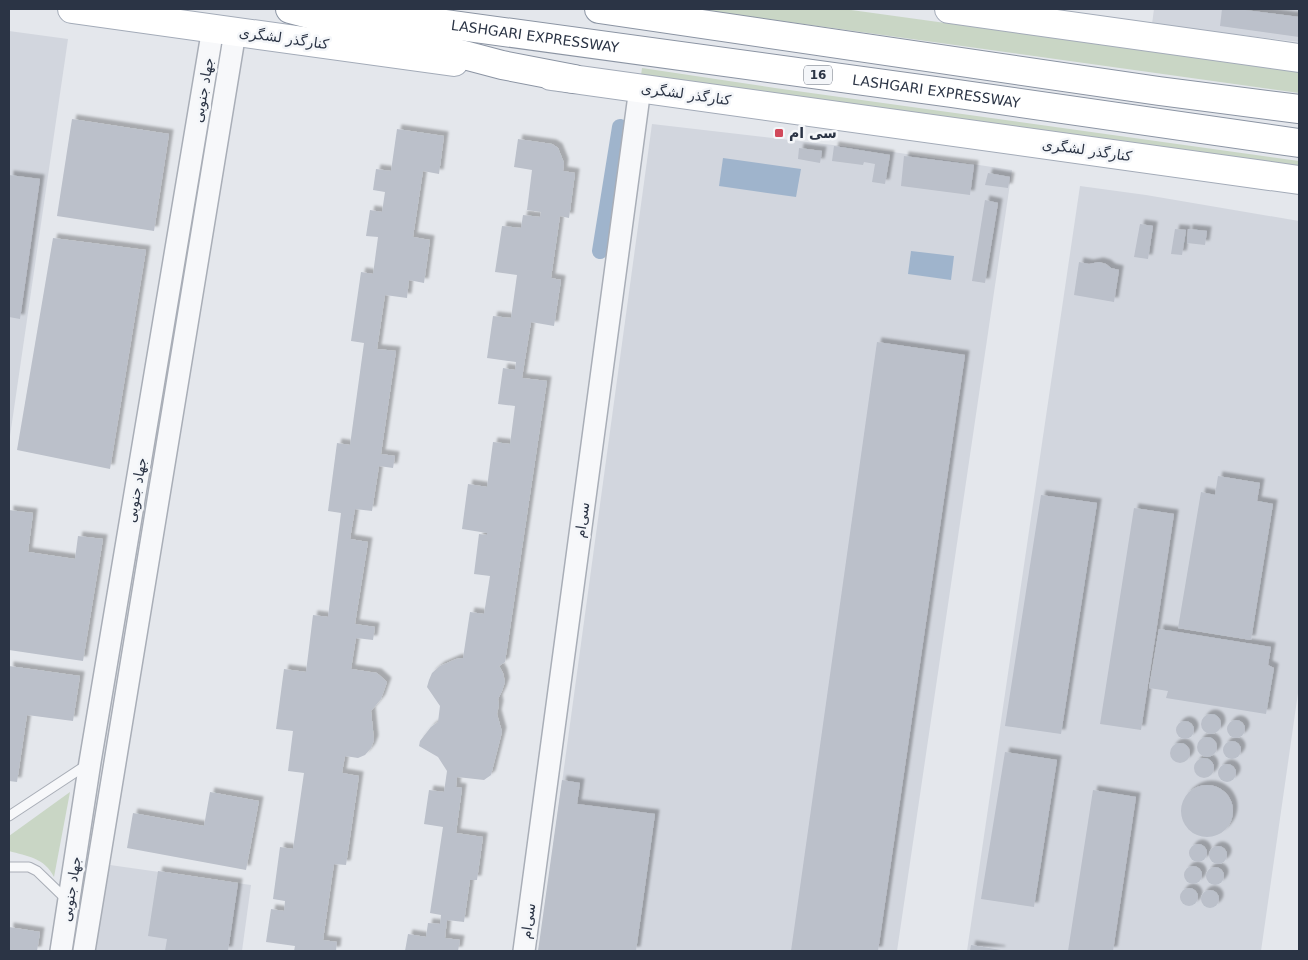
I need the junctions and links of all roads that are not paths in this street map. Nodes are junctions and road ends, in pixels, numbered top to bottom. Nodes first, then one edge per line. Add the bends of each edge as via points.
1 (72, 9) edge
2 (290, 9) edge
3 (336, 9) edge
4 (598, 9) edge
5 (948, 9) edge
6 (224, 30) junction
7 (1299, 58) edge
8 (574, 79) junction
9 (640, 88) junction
10 (1299, 109) edge
11 (1299, 143) edge
12 (1299, 180) edge
13 (90, 762) junction
14 (9, 816) edge
15 (9, 867) edge
16 (70, 902) junction
17 (62, 951) edge
18 (84, 951) edge
19 (524, 951) edge

1 - 6 main road, کنارگذر لشگری
2 - 8 main road via 502,65
3 - 11 main road, LASHGARI EXPRESSWAY / 16
4 - 10 main road
5 - 7 main road
6 - 8 main road, کنارگذر لشگری
6 - 13 street, جهاد جنوبی
6 - 18 street, جهاد جنوبی
8 - 9 main road, کنارگذر لشگری
9 - 12 main road, کنارگذر لشگری
9 - 19 street, سی‌ام
13 - 14 lane
13 - 16 street, جهاد جنوبی
15 - 16 lane via 29,867 37,871
16 - 17 street, جهاد جنوبی

